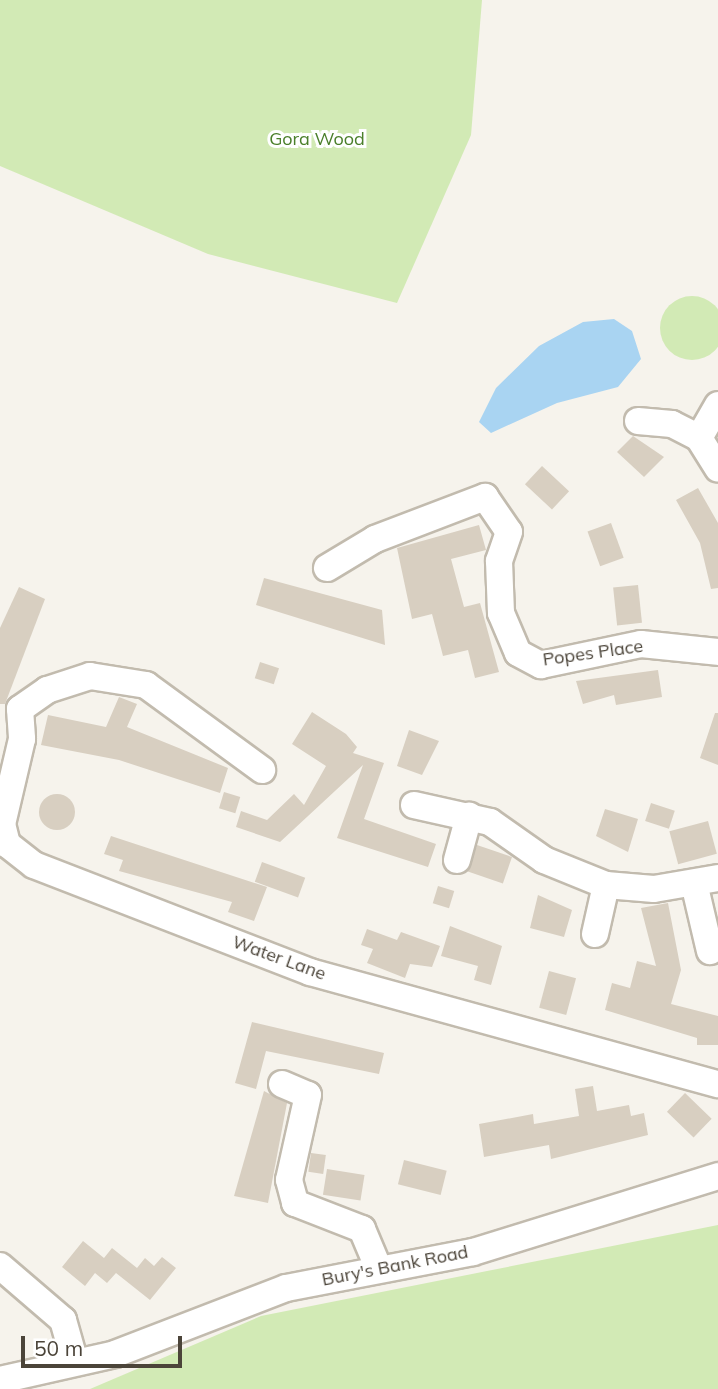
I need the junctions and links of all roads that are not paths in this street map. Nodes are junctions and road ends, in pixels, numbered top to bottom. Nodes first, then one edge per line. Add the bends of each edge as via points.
1 (718, 405) edge
2 (638, 421) dead end
3 (699, 438) junction
4 (718, 470) edge
5 (327, 568) dead end
6 (718, 652) edge
7 (10, 705) edge
8 (262, 770) dead end
9 (414, 805) dead end
10 (469, 816) junction
11 (457, 860) dead end
12 (706, 881) edge
13 (606, 885) junction
14 (595, 934) dead end
15 (710, 951) dead end
16 (282, 1084) dead end
17 (718, 1084) edge
18 (718, 1177) edge
19 (0, 1266) edge
20 (378, 1267) junction
21 (74, 1359) junction
22 (0, 1380) edge

1 - 3 street
2 - 3 street via 672,424
3 - 4 street
5 - 6 street, Popes Place via 375,539 485,497 509,532 499,561 501,612 518,653 541,664 641,644
7 - 8 street via 90,676 146,685
7 - 17 street, Water Lane via 22,739 2,824 7,844 34,865 310,971
9 - 10 street
10 - 11 street
10 - 13 street via 511,833 544,860
12 - 13 street via 654,890
12 - 15 street
13 - 14 street
16 - 20 street via 308,1095 289,1180 295,1203 362,1229
18 - 20 street, Bury's Bank Road via 473,1252
19 - 21 street via 63,1320
20 - 21 street, Bury's Bank Road via 247,1300 135,1347
21 - 22 street, Bury's Bank Road

